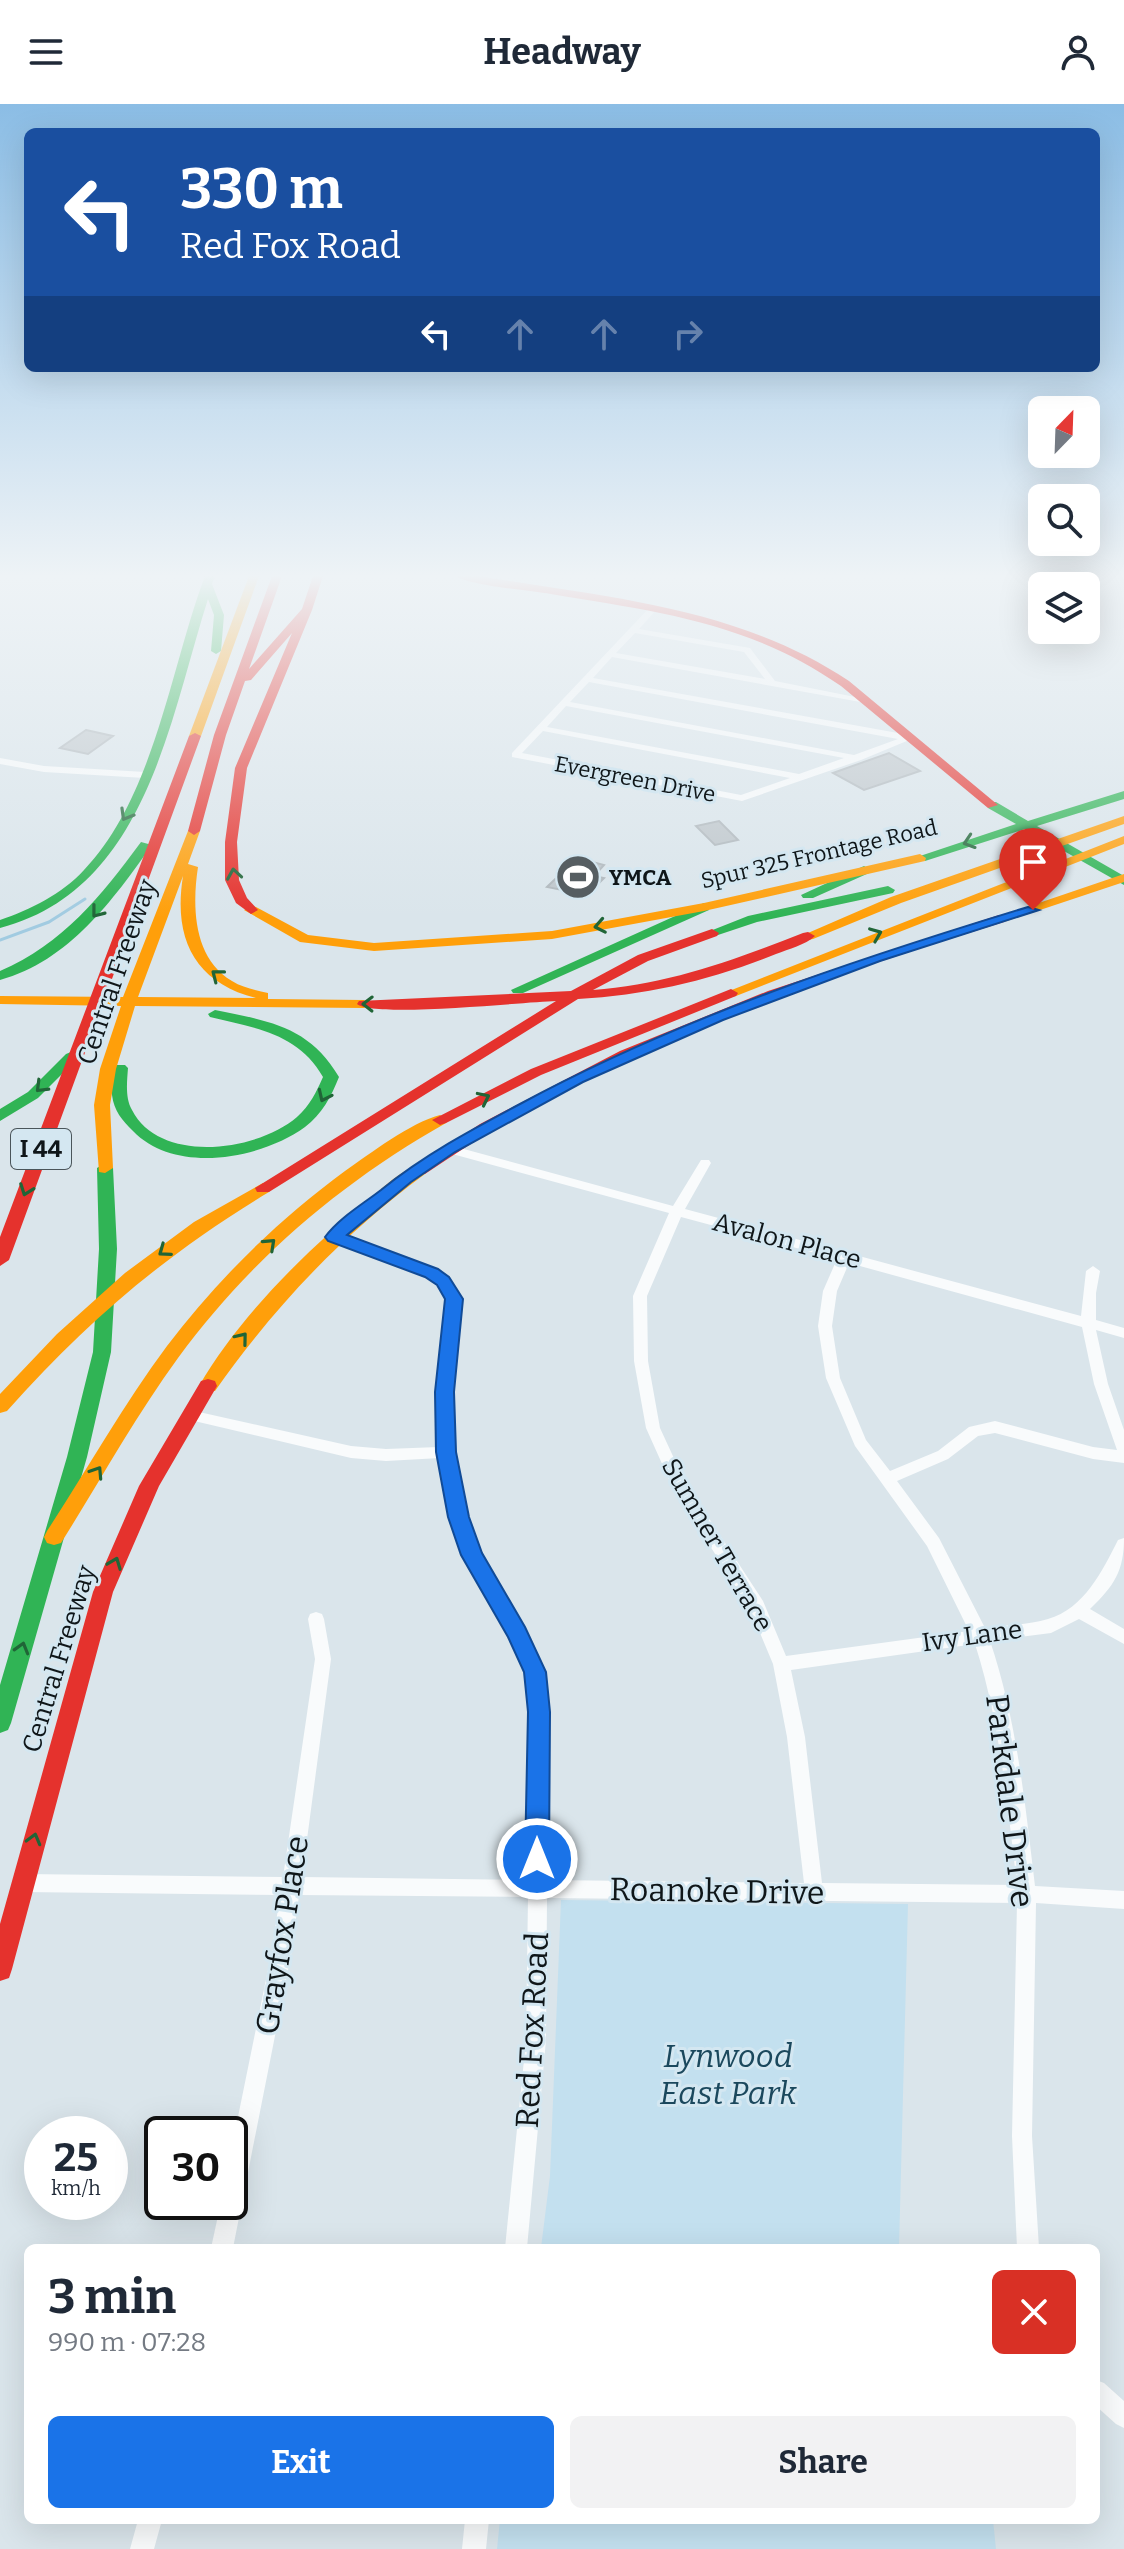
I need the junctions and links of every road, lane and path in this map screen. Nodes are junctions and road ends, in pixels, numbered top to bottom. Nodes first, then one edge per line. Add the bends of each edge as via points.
1 (173, 690) edge
2 (211, 690) edge
3 (235, 690) edge
4 (237, 690) edge
5 (274, 690) edge
6 (575, 690) edge
7 (647, 690) edge
8 (811, 690) edge
9 (852, 690) edge
10 (234, 693) junction
11 (866, 700) junction
12 (563, 703) junction
13 (540, 728) junction
14 (909, 738) junction
15 (859, 758) junction
16 (0, 761) edge
17 (145, 775) junction
18 (800, 777) junction
19 (1124, 795) edge
20 (1124, 820) edge
21 (160, 827) junction
22 (1032, 828) junction
23 (193, 836) junction
24 (1124, 840) edge
25 (864, 870) junction
26 (982, 870) junction
27 (1119, 877) edge
28 (704, 907) junction
29 (753, 919) junction
30 (0, 924) edge
31 (804, 964) junction
32 (0, 976) edge
33 (808, 983) junction
34 (0, 1000) edge
35 (289, 1003) junction
36 (446, 1003) junction
37 (215, 1014) junction
38 (0, 1015) edge
39 (669, 1018) junction
40 (115, 1042) junction
41 (80, 1045) junction
42 (0, 1116) edge
43 (449, 1149) junction
44 (705, 1163) dead end
45 (677, 1211) junction
46 (334, 1237) junction
47 (845, 1256) junction
48 (0, 1260) edge
49 (1093, 1271) dead end
50 (1088, 1323) junction
51 (1124, 1333) edge
52 (0, 1406) edge
53 (190, 1415) junction
54 (1124, 1449) edge
55 (446, 1452) junction
56 (1124, 1457) edge
57 (886, 1479) junction
58 (54, 1537) junction
59 (1124, 1544) edge
60 (1079, 1611) junction
61 (316, 1619) dead end
62 (980, 1635) junction
63 (1124, 1637) edge
64 (781, 1664) junction
65 (0, 1723) edge
66 (23, 1883) junction
67 (291, 1887) junction
68 (537, 1889) junction
69 (814, 1892) junction
70 (1027, 1894) junction
71 (1124, 1900) edge
72 (0, 1969) edge
73 (223, 2244) edge
74 (516, 2244) edge
75 (1028, 2244) edge
76 (1100, 2395) edge
77 (1124, 2416) edge
78 (149, 2524) edge
79 (477, 2524) edge
80 (142, 2549) edge
81 (474, 2549) edge

1 - 17 main road, Central Freeway
2 - 21 main road, Central Freeway / I 44
3 - 10 main road, Central Freeway / I 44
4 - 10 main road
28 -> 5 main road, Spur 325 Frontage Road via 552,935 374,947 305,939 282,929 241,900 232,880 231,842 241,768
6 - 12 street
7 - 14 street
8 - 11 street
9 - 11 main road
10 - 23 main road, Central Freeway / I 44
11 - 14 main road
12 - 13 street
12 - 15 street
13 - 18 street, Evergreen Drive
13 - 18 street, Evergreen Drive via 515,755 742,798
14 - 15 street, Evergreen Drive
14 - 22 main road via 963,784
15 - 18 street, Evergreen Drive
16 - 17 street
17 -> 30 main road, Central Freeway via 95,865 63,897
19 - 22 main road, Spur 325 Frontage Road
20 - 26 main road
21 -> 32 main road via 75,937 44,959
21 - 41 main road, Central Freeway / I 44
22 -> 25 main road, Spur 325 Frontage Road
22 - 27 main road
35 -> 23 main road via 235,987 207,967 194,941 185,888 196,849
23 - 40 main road, Central Freeway / I 44
31 -> 24 main road
25 - 28 main road, Spur 325 Frontage Road
25 - 29 main road
26 - 29 main road
26 - 36 main road via 731,967 671,983 612,993
27 - 33 main road
28 - 36 main road via 559,976 516,991
29 -> 52 main road via 643,958 591,985 168,1248 74,1325
31 - 37 main road via 611,1007 388,1020
31 - 39 main road
33 - 39 main road
33 - 43 main road via 718,1016 578,1079
34 - 35 main road
36 -> 35 main road
37 - 38 main road
37 -> 40 main road via 292,1034 320,1052 331,1077 313,1116 286,1134 250,1147 215,1151 171,1145 136,1129 128,1118 120,1099 121,1052
58 -> 39 main road via 177,1345 292,1223 352,1175 455,1112
40 - 58 main road, Central Freeway / I 44 via 102,1105 108,1249 102,1352
41 -> 42 main road via 33,1095
41 -> 48 main road, Central Freeway / I 44
43 - 45 street, Avalon Place
43 - 46 main road, Central Freeway
44 - 45 street, Sumner Terrace
45 - 47 street, Avalon Place
45 - 64 street, Sumner Terrace via 640,1296 641,1361 653,1428 677,1482 757,1606
53 -> 46 main road, Central Freeway via 230,1353
46 - 55 street, Red Fox Road via 432,1273 451,1290
47 - 50 street, Avalon Place
47 - 57 street, Parkdale Drive via 830,1291 825,1326 833,1378 860,1442
49 - 50 street
50 - 51 street, Avalon Place
50 - 54 street via 1102,1389
53 - 55 street via 351,1452
66 -> 53 main road, Central Freeway via 90,1627 134,1513
55 - 68 street, Red Fox Road via 472,1555 535,1672
56 - 57 street via 995,1427 974,1431 943,1455
57 - 62 street, Parkdale Drive via 933,1542
65 -> 58 main road, Central Freeway / I 44
59 - 60 street, Ivy Lane via 1105,1581
60 - 62 street, Ivy Lane via 1051,1626
60 - 63 street
61 - 67 street, Grayfox Place via 323,1659
62 - 64 street, Ivy Lane
62 - 70 street, Parkdale Drive via 1011,1758
64 - 69 street, Sumner Terrace via 796,1737
66 - 67 street, Roanoke Drive
66 - 72 main road, Central Freeway
67 - 68 street, Roanoke Drive
67 - 73 street, Grayfox Place
68 - 69 street, Roanoke Drive
68 - 74 street, Red Fox Road via 536,2040
69 - 70 street, Roanoke Drive
70 - 71 street, Roanoke Drive
70 - 75 street, Parkdale Drive via 1022,2136
76 - 77 street
78 - 80 street
79 - 81 street

